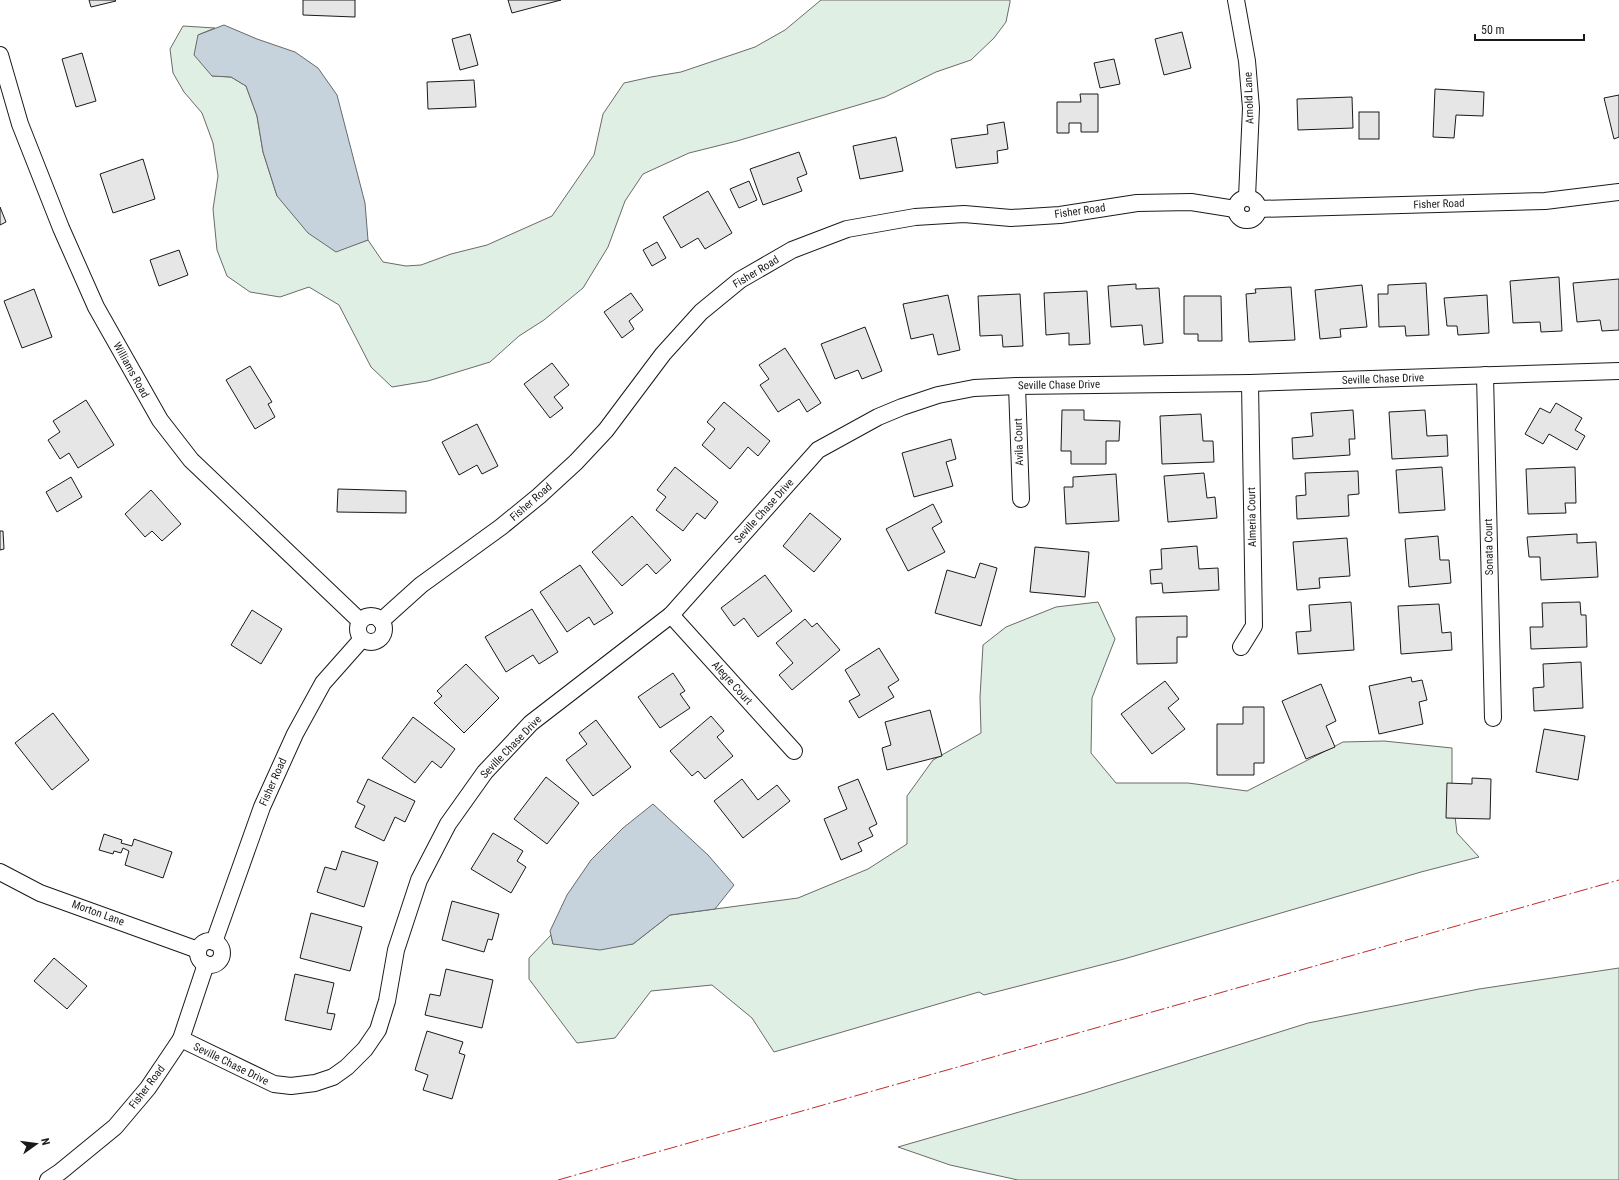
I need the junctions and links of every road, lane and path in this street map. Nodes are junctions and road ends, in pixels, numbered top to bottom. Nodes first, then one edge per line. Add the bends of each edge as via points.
1 (1236, 0) edge
2 (0, 55) edge
3 (1619, 192) edge
4 (1252, 203) junction
5 (1619, 371) edge
6 (1485, 375) junction
7 (1250, 383) junction
8 (1017, 386) junction
9 (1020, 499) dead end
10 (671, 615) junction
11 (360, 621) junction
12 (381, 621) junction
13 (362, 639) junction
14 (1241, 647) dead end
15 (1493, 718) dead end
16 (794, 751) dead end
17 (0, 872) edge
18 (214, 942) junction
19 (198, 950) junction
20 (206, 964) junction
21 (181, 1039) junction
22 (48, 1180) edge

1 - 4 street, Arnold Lane via 1247,61 1251,108
2 - 11 street, Williams Road via 20,124 96,307 160,420 191,460
3 - 4 street, Fisher Road via 1545,201
4 - 12 street, Fisher Road via 1238,202 1235,208 1191,202 1137,203 1039,217 1011,218 964,214 915,217 847,229 792,250 740,280 701,312 663,354 606,430 576,462 501,527 420,585
5 - 6 street, Seville Chase Drive
6 - 7 street, Seville Chase Drive
6 - 15 street, Sonata Court
7 - 8 street, Seville Chase Drive
7 - 14 street, Almeria Court via 1254,626
8 - 9 street, Avila Court
8 - 10 street, Seville Chase Drive via 974,388 910,404 878,417 818,450
10 - 16 street, Alegre Court
10 - 21 street, Seville Chase Drive via 531,723 485,772 448,824 419,880 396,950 387,1001 378,1030 365,1049 347,1067 333,1077 315,1083 291,1086 274,1084
11 - 12 street via 371,616
11 - 13 street via 357,630
12 - 13 street via 384,630 380,638 373,642
13 - 18 street, Fisher Road via 323,683 295,734 262,807
17 - 19 street, Morton Lane via 40,893
18 - 19 street via 206,942
18 - 20 street via 220,947 220,959 214,964
19 - 20 street via 199,957
20 - 21 street, Fisher Road
21 - 22 street, Fisher Road via 148,1088 115,1127

